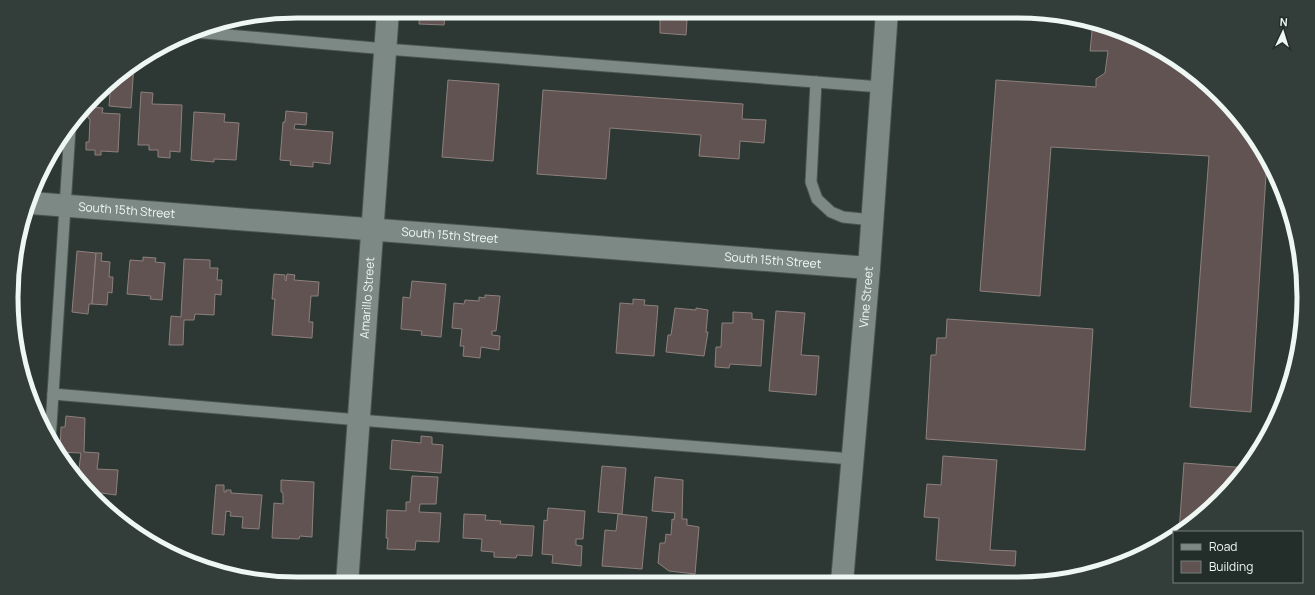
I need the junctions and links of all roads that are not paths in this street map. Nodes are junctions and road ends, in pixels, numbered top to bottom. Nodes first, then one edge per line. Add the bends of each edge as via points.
1 (388, 18) edge
2 (886, 18) edge
3 (207, 33) edge
4 (386, 49) junction
5 (816, 82) junction
6 (881, 87) junction
7 (70, 136) edge
8 (35, 203) edge
9 (65, 206) junction
10 (872, 220) junction
11 (373, 230) junction
12 (869, 268) junction
13 (53, 394) junction
14 (359, 420) junction
15 (51, 429) edge
16 (852, 459) junction
17 (348, 577) edge
18 (842, 577) edge

1 - 4 street, Amarillo Street
2 - 6 street, Vine Street
3 - 4 lane
4 - 5 lane
4 - 11 street, Amarillo Street
5 - 6 lane
5 - 10 lane via 810,182 817,199 831,212 843,217
6 - 10 street, Vine Street
7 - 9 lane
8 - 9 street, South 15th Street
9 - 11 street, South 15th Street
9 - 13 lane
10 - 12 street, Vine Street
11 - 12 street, South 15th Street
11 - 14 street, Amarillo Street
12 - 16 street, Vine Street
13 - 14 lane
13 - 15 lane
14 - 16 lane
14 - 17 street, Amarillo Street
16 - 18 street, Vine Street

